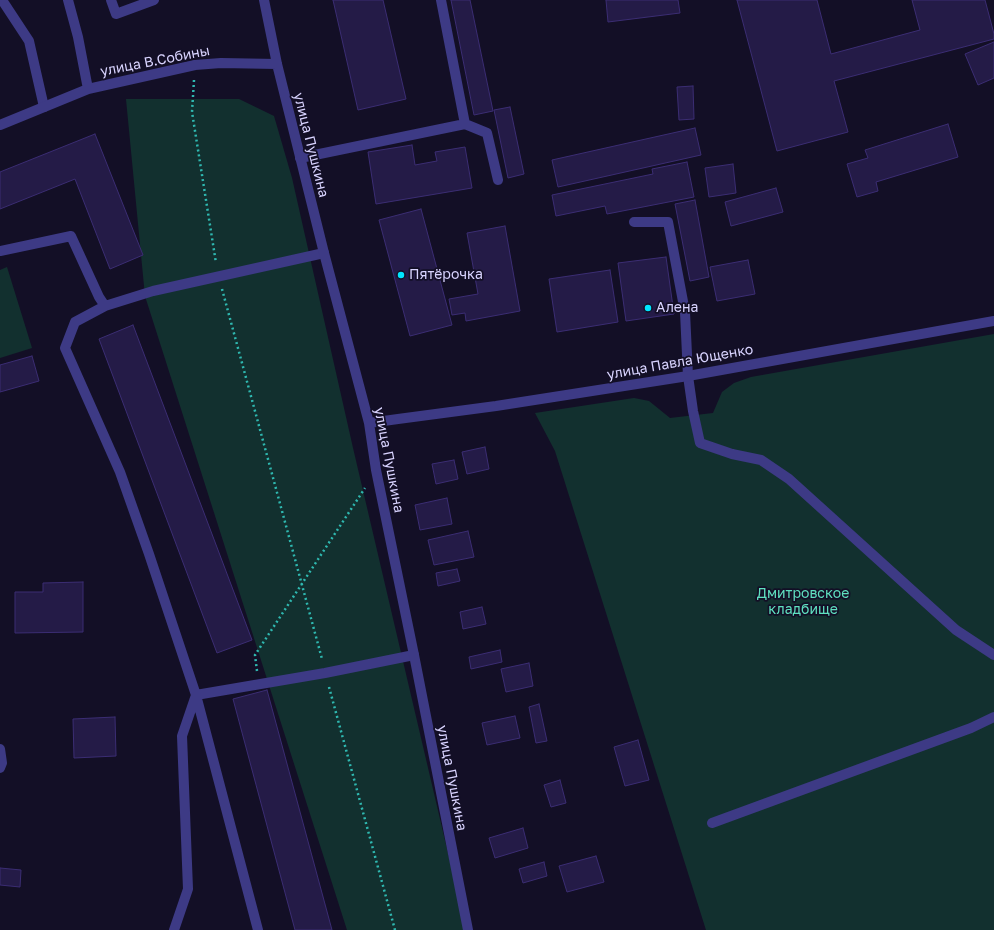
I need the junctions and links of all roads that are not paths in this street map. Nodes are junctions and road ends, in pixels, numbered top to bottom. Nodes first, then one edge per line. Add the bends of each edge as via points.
1 (2, 0) edge
2 (68, 0) edge
3 (111, 0) edge
4 (154, 0) edge
5 (264, 0) edge
6 (441, 0) edge
7 (277, 64) junction
8 (88, 88) junction
9 (44, 107) junction
10 (466, 124) junction
11 (0, 125) edge
12 (300, 158) junction
13 (498, 180) dead end
14 (634, 222) dead end
15 (0, 251) edge
16 (324, 253) junction
17 (105, 306) junction
18 (994, 321) edge
19 (688, 376) junction
20 (369, 423) junction
21 (414, 655) junction
22 (994, 655) edge
23 (196, 695) junction
24 (994, 717) edge
25 (0, 749) edge
26 (0, 768) edge
27 (712, 823) dead end
28 (174, 930) edge
29 (258, 930) edge
30 (468, 930) edge

1 - 9 street via 29,41
2 - 8 street
3 - 4 street via 116,14
5 - 7 street, улица Пушкина
6 - 10 street
7 - 8 street, улица В.Собины via 195,65
7 - 12 street, улица Пушкина
8 - 9 street, улица В.Собины
9 - 11 street, улица В.Собины
10 - 12 street
10 - 13 street via 487,133
12 - 16 street, улица Пушкина
14 - 19 street via 668,222 685,312
15 - 17 street via 71,236
16 - 17 street via 153,291
16 - 20 street, улица Пушкина
17 - 23 street via 76,322 65,348 120,472
18 - 19 street, улица Павла Ющенко
19 - 20 street, улица Павла Ющенко
19 - 22 street via 700,443 732,454 761,460 789,478 956,630
20 - 21 street, улица Пушкина via 376,470
21 - 23 street
21 - 30 street, улица Пушкина
23 - 28 street via 182,736 188,889
23 - 29 street
24 - 27 street via 971,728
25 - 26 street

